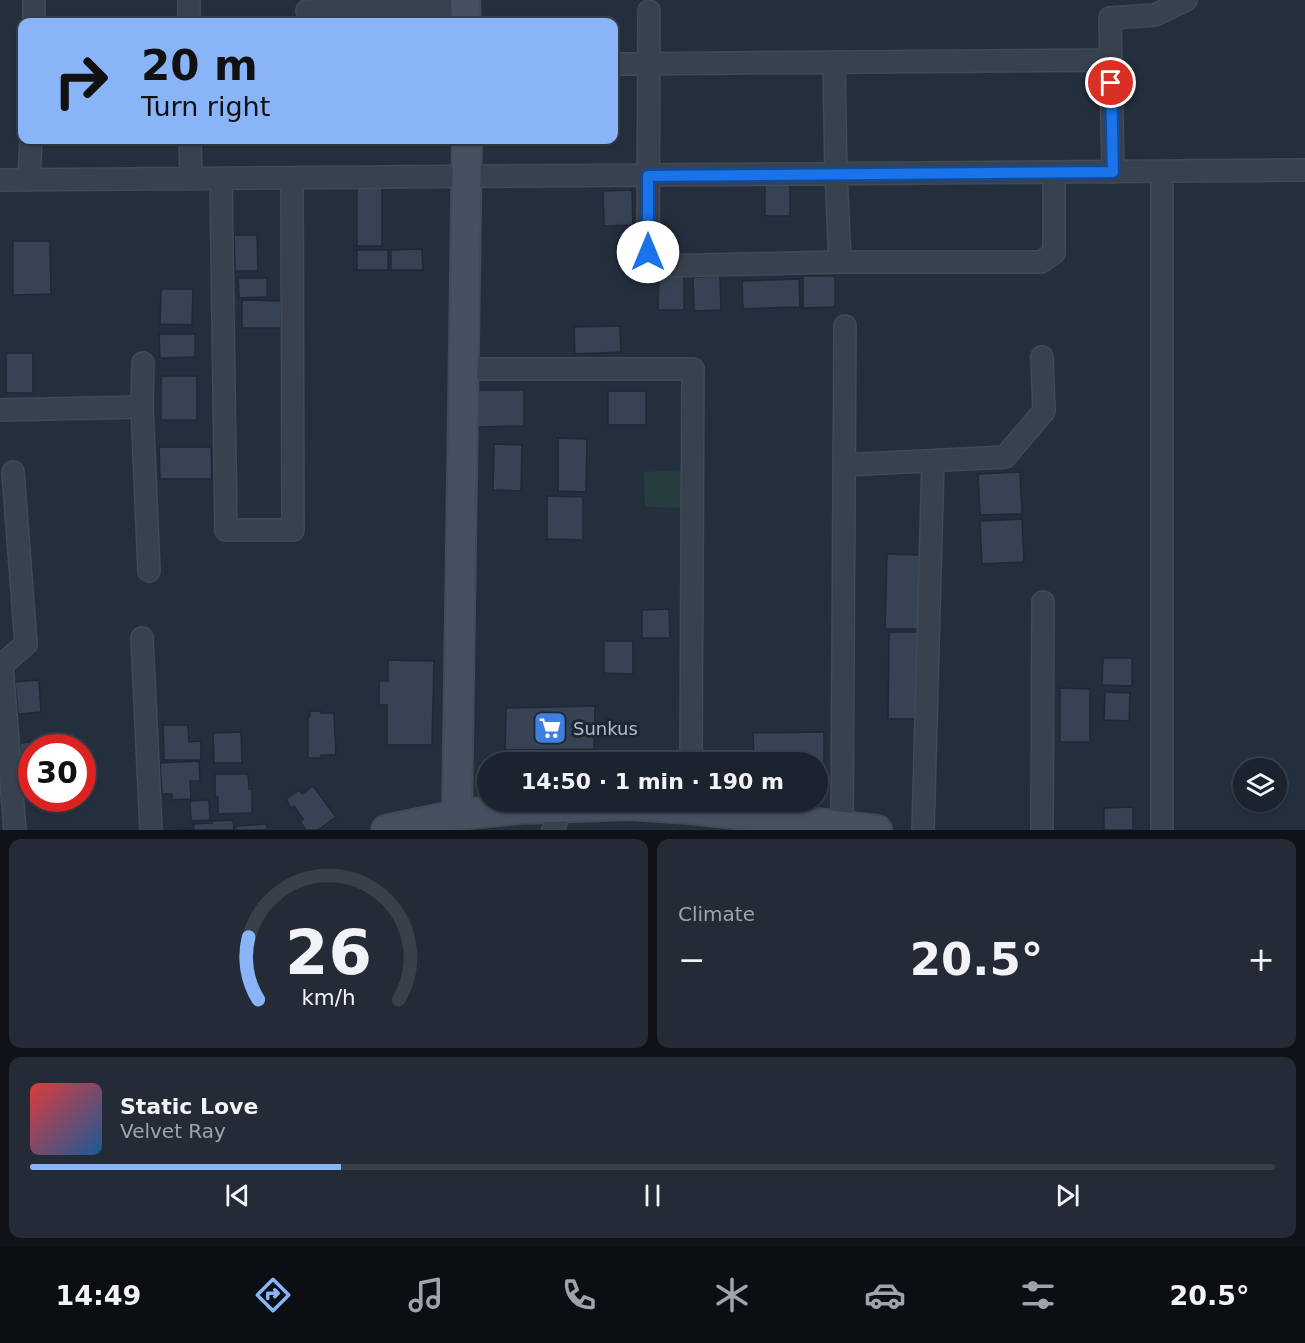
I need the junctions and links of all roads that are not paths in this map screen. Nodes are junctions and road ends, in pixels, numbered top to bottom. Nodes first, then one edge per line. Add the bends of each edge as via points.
1 (34, 0) edge
2 (189, 0) edge
3 (1186, 0) edge
4 (465, 10) edge
5 (308, 11) dead end
6 (649, 11) dead end
7 (34, 18) edge
8 (189, 18) edge
9 (1110, 60) junction
10 (834, 63) junction
11 (618, 64) edge
12 (650, 64) junction
13 (31, 144) edge
14 (190, 144) edge
15 (467, 144) edge
16 (1305, 170) edge
17 (1162, 171) junction
18 (1054, 172) junction
19 (1113, 172) junction
20 (836, 174) junction
21 (648, 176) junction
22 (467, 178) junction
23 (191, 179) junction
24 (221, 179) junction
25 (292, 179) junction
26 (0, 180) edge
27 (30, 180) junction
28 (840, 262) junction
29 (845, 326) dead end
30 (1042, 357) dead end
31 (143, 363) dead end
32 (465, 369) junction
33 (142, 407) junction
34 (0, 410) edge
35 (933, 461) junction
36 (844, 465) junction
37 (14, 472) dead end
38 (149, 571) dead end
39 (1044, 602) dead end
40 (142, 638) dead end
41 (691, 752) edge
42 (594, 812) edge
43 (741, 812) edge
44 (457, 815) junction
45 (557, 819) edge
46 (842, 826) junction
47 (15, 830) edge
48 (151, 830) edge
49 (386, 830) edge
50 (877, 830) edge
51 (923, 830) edge
52 (1042, 830) edge
53 (1162, 830) edge

1 - 7 street
2 - 8 street
3 - 9 street via 1155,15 1110,18
4 - 5 street
6 - 12 street
9 - 10 street
9 - 19 street
10 - 12 street
10 - 20 street
11 - 12 street
12 - 21 street
13 - 27 street
14 - 23 street
15 - 22 street
16 - 17 street
17 - 19 street
17 - 53 street
18 - 19 street
18 - 20 street
18 - 28 street via 1054,253 1041,262
20 - 21 street
20 - 28 street
21 - 22 street
21 - 28 street via 648,252 656,266
22 - 25 street
22 - 32 street
23 - 24 street
23 - 27 street
24 - 25 street
24 - 25 street via 226,530 293,530
26 - 27 street
29 - 36 street
30 - 35 street via 1044,411 1005,457
31 - 33 street
32 - 41 street via 693,369
32 - 44 street
33 - 34 street
33 - 38 street
35 - 36 street
35 - 51 street
36 - 46 street
37 - 47 street via 26,644 2,665
39 - 52 street
40 - 48 street
42 - 45 street
43 - 46 street
44 - 45 street via 519,808
44 - 49 street
46 - 50 street

